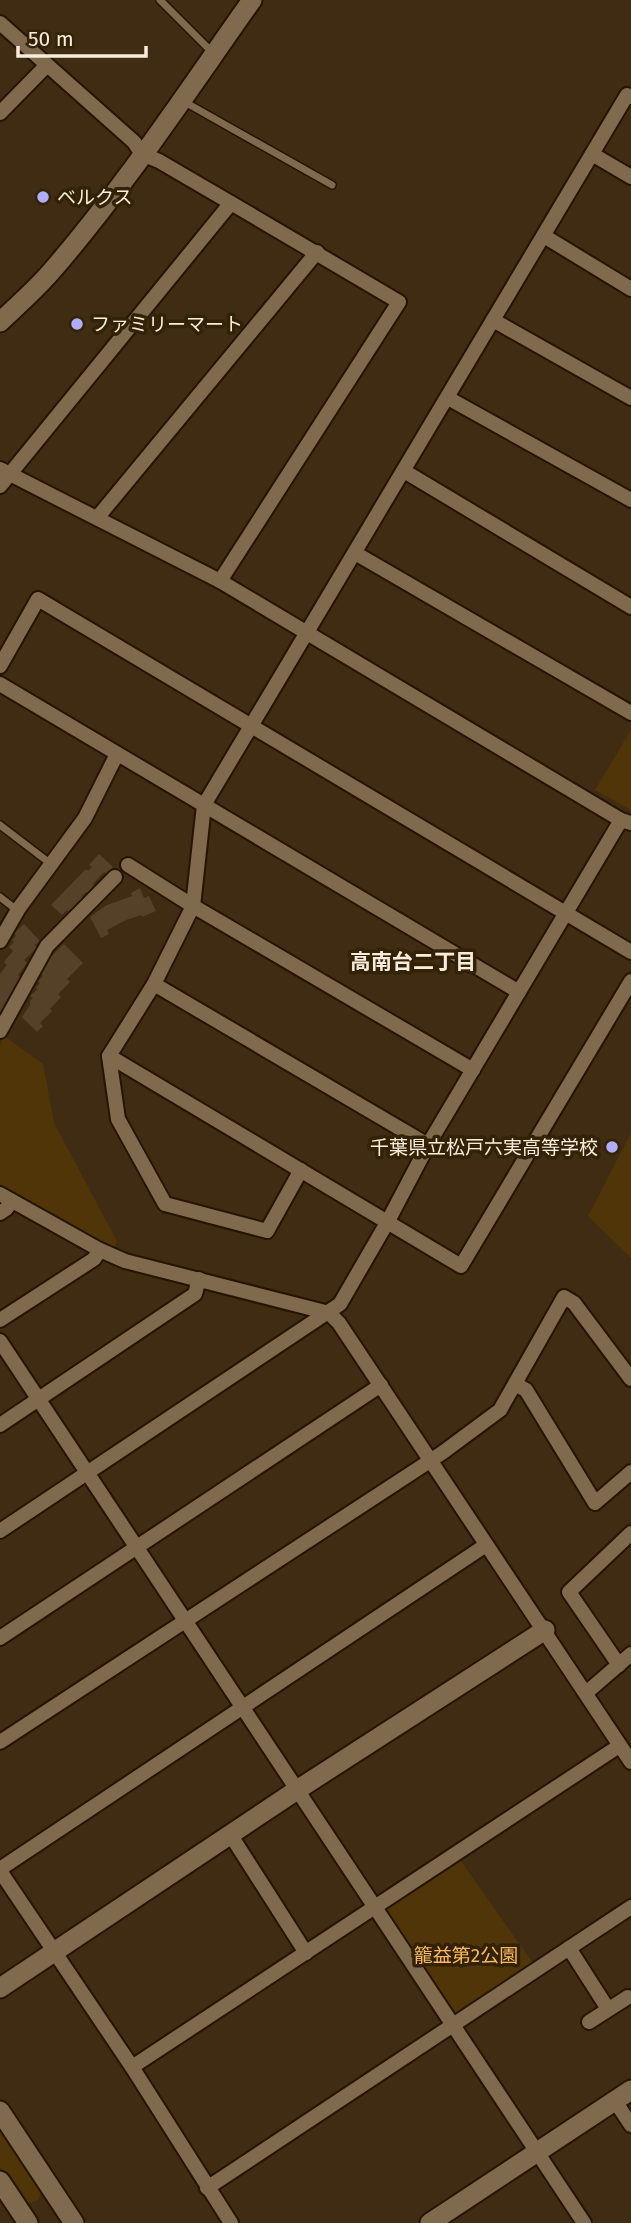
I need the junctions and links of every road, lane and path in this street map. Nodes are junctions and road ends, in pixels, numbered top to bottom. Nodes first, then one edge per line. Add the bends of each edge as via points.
1 (160, 0) edge
2 (252, 0) edge
3 (0, 23) edge
4 (214, 54) junction
5 (47, 65) junction
6 (631, 97) edge
7 (182, 100) junction
8 (0, 113) edge
9 (142, 154) junction
10 (592, 154) junction
11 (631, 177) edge
12 (332, 184) dead end
13 (231, 203) junction
14 (544, 236) junction
15 (317, 252) junction
16 (631, 289) edge
17 (493, 320) junction
18 (0, 322) edge
19 (448, 398) junction
20 (631, 398) edge
21 (5, 471) edge
22 (404, 471) junction
23 (0, 486) edge
24 (631, 500) edge
25 (97, 518) junction
26 (355, 553) junction
27 (220, 581) junction
28 (631, 607) edge
29 (306, 632) junction
30 (0, 666) edge
31 (0, 684) edge
32 (631, 713) edge
33 (250, 725) junction
34 (117, 754) junction
35 (204, 805) junction
36 (626, 822) edge
37 (0, 825) edge
38 (51, 864) junction
39 (128, 864) dead end
40 (115, 877) dead end
41 (0, 897) edge
42 (193, 906) junction
43 (18, 911) junction
44 (565, 913) junction
45 (0, 941) edge
46 (631, 952) edge
47 (631, 981) edge
48 (154, 984) junction
49 (519, 992) junction
50 (2, 1023) edge
51 (109, 1056) junction
52 (473, 1069) junction
53 (428, 1145) junction
54 (301, 1170) junction
55 (6, 1197) edge
56 (0, 1213) edge
57 (388, 1221) junction
58 (100, 1250) junction
59 (199, 1279) junction
60 (329, 1313) junction
61 (0, 1320) edge
62 (0, 1340) edge
63 (631, 1379) edge
64 (515, 1384) junction
65 (381, 1385) junction
66 (39, 1399) junction
67 (0, 1425) edge
68 (431, 1459) junction
69 (631, 1472) edge
70 (88, 1473) junction
71 (0, 1531) edge
72 (631, 1533) edge
73 (486, 1545) junction
74 (137, 1548) junction
75 (186, 1620) junction
76 (545, 1630) junction
77 (0, 1638) edge
78 (631, 1654) edge
79 (619, 1665) junction
80 (586, 1693) junction
81 (242, 1706) junction
82 (0, 1742) edge
83 (619, 1746) junction
84 (631, 1762) edge
85 (297, 1790) junction
86 (230, 1834) junction
87 (0, 1870) edge
88 (375, 1907) junction
89 (631, 1908) edge
90 (569, 1948) junction
91 (54, 1952) junction
92 (306, 1953) junction
93 (0, 1988) edge
94 (628, 1997) dead end
95 (608, 2009) junction
96 (589, 2022) dead end
97 (453, 2025) junction
98 (132, 2067) junction
99 (623, 2096) edge
100 (0, 2111) edge
101 (631, 2125) edge
102 (537, 2152) junction
103 (0, 2181) edge
104 (208, 2188) junction
105 (28, 2223) edge
106 (75, 2223) edge
107 (232, 2223) edge
108 (430, 2223) edge
109 (584, 2223) edge

1 - 4 lane
2 - 4 street
3 - 5 street
4 - 7 street
5 - 8 street
5 - 9 street
6 - 10 street via 627,95
7 - 9 street
7 - 12 lane
9 - 13 street
9 - 18 street via 49,274
10 - 11 street
10 - 14 street
13 - 15 street
13 - 21 street
14 - 16 street
14 - 17 street
15 - 25 street
15 - 27 street via 399,302
17 - 19 street
17 - 20 street
19 - 22 street
19 - 24 street
21 - 23 street
21 - 25 street
22 - 26 street
22 - 28 street
25 - 27 street
26 - 29 street
26 - 32 street
27 - 29 street
29 - 33 street
29 - 36 street
30 - 33 street via 38,599
31 - 34 street
33 - 35 street
33 - 44 street
34 - 35 street
34 - 38 street via 85,818
35 - 42 street
35 - 49 street
36 - 44 street
37 - 38 lane
38 - 43 street
39 - 42 street
40 - 50 street via 47,946
41 - 43 lane
42 - 48 street
42 - 52 street
43 - 45 street
44 - 46 street
44 - 49 street
47 - 57 street via 461,1266
48 - 51 street
48 - 53 street
49 - 52 street
51 - 54 street
51 - 54 street via 118,1119 165,1204 267,1231
52 - 53 street
53 - 57 street
54 - 57 street
55 - 56 street via 6,1209
55 - 58 street
57 - 60 street via 340,1304
58 - 59 street via 125,1261
58 - 61 street via 94,1259
59 - 60 street
59 - 66 street via 195,1294
60 - 65 street
60 - 70 street
62 - 66 street
63 - 64 street via 574,1303 564,1297
64 - 68 street via 500,1410
64 - 69 street via 526,1390 595,1503
65 - 68 street
65 - 74 street
66 - 67 street
66 - 70 street
68 - 73 street
68 - 75 street
70 - 71 street
70 - 74 street
72 - 79 street via 569,1592
73 - 76 street
73 - 81 street
74 - 75 street
74 - 77 street
75 - 81 street
75 - 82 street
76 - 80 street
76 - 85 street
78 - 79 street
79 - 80 street
80 - 83 street
81 - 85 street
81 - 87 street
83 - 84 street
83 - 88 street
85 - 86 street
85 - 88 street
86 - 91 street
86 - 92 street
87 - 91 street
88 - 92 street
88 - 97 street
89 - 90 street
90 - 95 street
90 - 97 street
91 - 93 street
91 - 98 street
92 - 98 street
94 - 95 street
95 - 96 street
97 - 102 street
97 - 104 street
98 - 104 street
99 - 101 street
99 - 102 street
100 - 106 street
102 - 108 street
102 - 109 street
103 - 105 street
104 - 107 street

